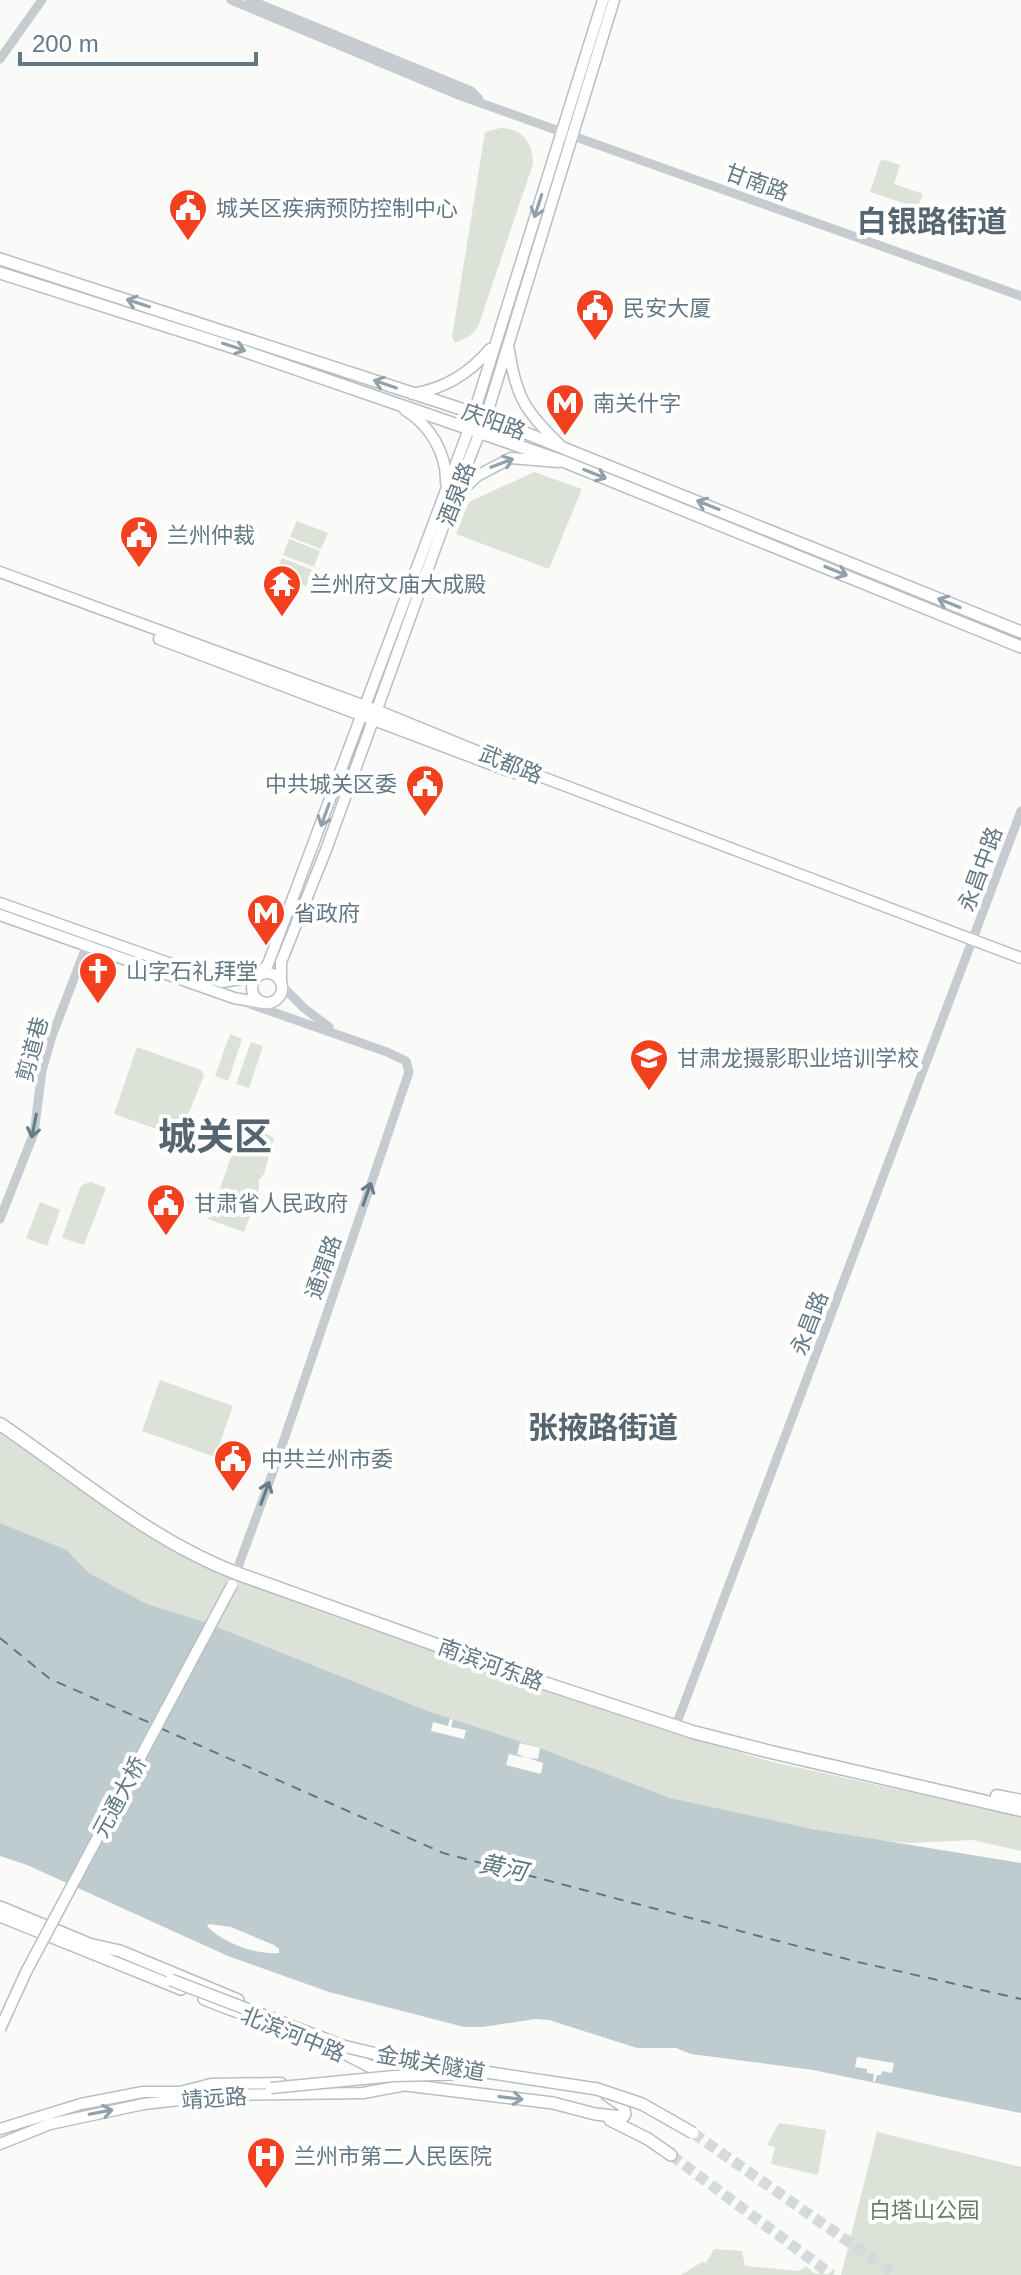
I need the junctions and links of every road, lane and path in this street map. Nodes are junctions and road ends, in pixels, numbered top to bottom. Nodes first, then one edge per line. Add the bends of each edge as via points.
1 (42, 0) edge
2 (231, 0) edge
3 (250, 0) edge
4 (603, 0) edge
5 (614, 0) edge
6 (0, 59) edge
7 (481, 102) junction
8 (567, 133) junction
9 (0, 259) edge
10 (0, 273) edge
11 (1021, 296) edge
12 (495, 341) junction
13 (508, 346) junction
14 (411, 394) junction
15 (386, 399) junction
16 (472, 412) junction
17 (486, 417) junction
18 (475, 431) junction
19 (562, 447) junction
20 (565, 462) junction
21 (448, 500) junction
22 (0, 572) edge
23 (0, 579) edge
24 (1021, 632) edge
25 (1021, 647) edge
26 (369, 712) junction
27 (1021, 811) edge
28 (0, 903) edge
29 (0, 915) edge
30 (89, 940) junction
31 (972, 942) junction
32 (1021, 958) edge
33 (1021, 965) edge
34 (258, 976) junction
35 (282, 984) junction
36 (234, 998) junction
37 (263, 1003) junction
38 (287, 1017) junction
39 (338, 1034) junction
40 (0, 1219) edge
41 (0, 1417) edge
42 (0, 1424) edge
43 (235, 1575) junction
44 (678, 1720) junction
45 (1021, 1801) edge
46 (1021, 1810) edge
47 (0, 1907) edge
48 (0, 1916) edge
49 (93, 1945) junction
50 (0, 2029) edge
51 (412, 2063) junction
52 (425, 2065) junction
53 (486, 2074) junction
54 (386, 2075) junction
55 (406, 2085) junction
56 (180, 2092) junction
57 (595, 2114) junction
58 (0, 2129) edge
59 (693, 2133) tunnel mouth
60 (0, 2144) edge
61 (671, 2155) tunnel mouth

1 - 6 street
2 - 7 street, 甘南路
3 - 7 street, 甘南路 via 471,91
4 - 8 main road, 酒泉路
5 - 8 main road, 酒泉路
7 - 8 street, 甘南路
8 - 11 street, 甘南路
8 -> 12 main road, 酒泉路
8 - 13 main road, 酒泉路
14 -> 9 main road, 庆阳路
10 -> 15 main road, 庆阳路
12 - 14 main road via 452,382
12 - 16 main road, 酒泉路
13 - 17 main road, 酒泉路
13 - 19 main road via 521,401
14 - 16 main road, 庆阳路
15 - 18 main road, 庆阳路
15 - 21 main road via 430,433 446,468
16 - 17 main road, 庆阳路
16 - 18 main road, 酒泉路
17 - 18 main road, 酒泉路
17 - 19 main road, 庆阳路
18 - 20 main road, 庆阳路
18 - 21 main road, 酒泉路
24 -> 19 main road, 庆阳路
21 -> 20 main road via 511,458
20 -> 25 main road, 庆阳路
21 - 26 main road, 酒泉路
22 - 26 main road, 武都路
23 - 26 main road, 武都路
26 - 31 main road, 武都路
26 -> 34 main road, 酒泉路 via 274,951
26 - 35 main road, 酒泉路 via 326,850 281,962
27 - 31 street, 永昌中路
28 - 30 main road
29 - 30 main road
30 - 34 main road via 222,982
30 - 36 main road
30 -> 40 street, 剪道巷 via 52,1036 34,1133
31 - 32 main road, 武都路
31 - 33 main road, 武都路
31 - 44 street, 永昌路
34 - 35 main road via 271,973
34 - 37 main road via 252,989
35 - 37 main road via 279,998
35 - 39 street
36 - 37 main road
36 - 38 street, 通渭路
37 - 38 street
38 - 39 street, 通渭路
43 -> 39 street, 通渭路 via 409,1072 406,1061
41 - 43 highway, 南滨河东路
42 - 43 highway, 南滨河东路 via 107,1502
43 - 44 highway, 南滨河东路
43 - 46 highway, 南滨河东路 via 693,1732
43 - 50 main road, 元通大桥, bridge
44 - 45 highway, 南滨河东路
47 - 49 main road
48 - 54 main road, 北滨河中路 via 344,2053
49 - 51 main road via 120,1951 345,2045
49 - 53 main road, 金城关隧道, bridge via 343,2046
51 - 52 main road
51 - 54 main road, 靖远路
52 - 55 main road
52 - 57 main road via 581,2082 625,2110 623,2117
53 - 56 main road, bridge
53 - 59 main road, 金城关隧道, bridge via 597,2089 642,2104
54 - 55 main road, 北滨河中路
54 - 56 main road, 靖远路 via 319,2083 211,2084
55 -> 57 main road, 北滨河中路 via 553,2103
60 -> 55 main road, 靖远路 via 50,2124 144,2104 223,2095 363,2093
56 - 58 main road, 靖远路 via 143,2092 81,2104
57 - 61 main road

